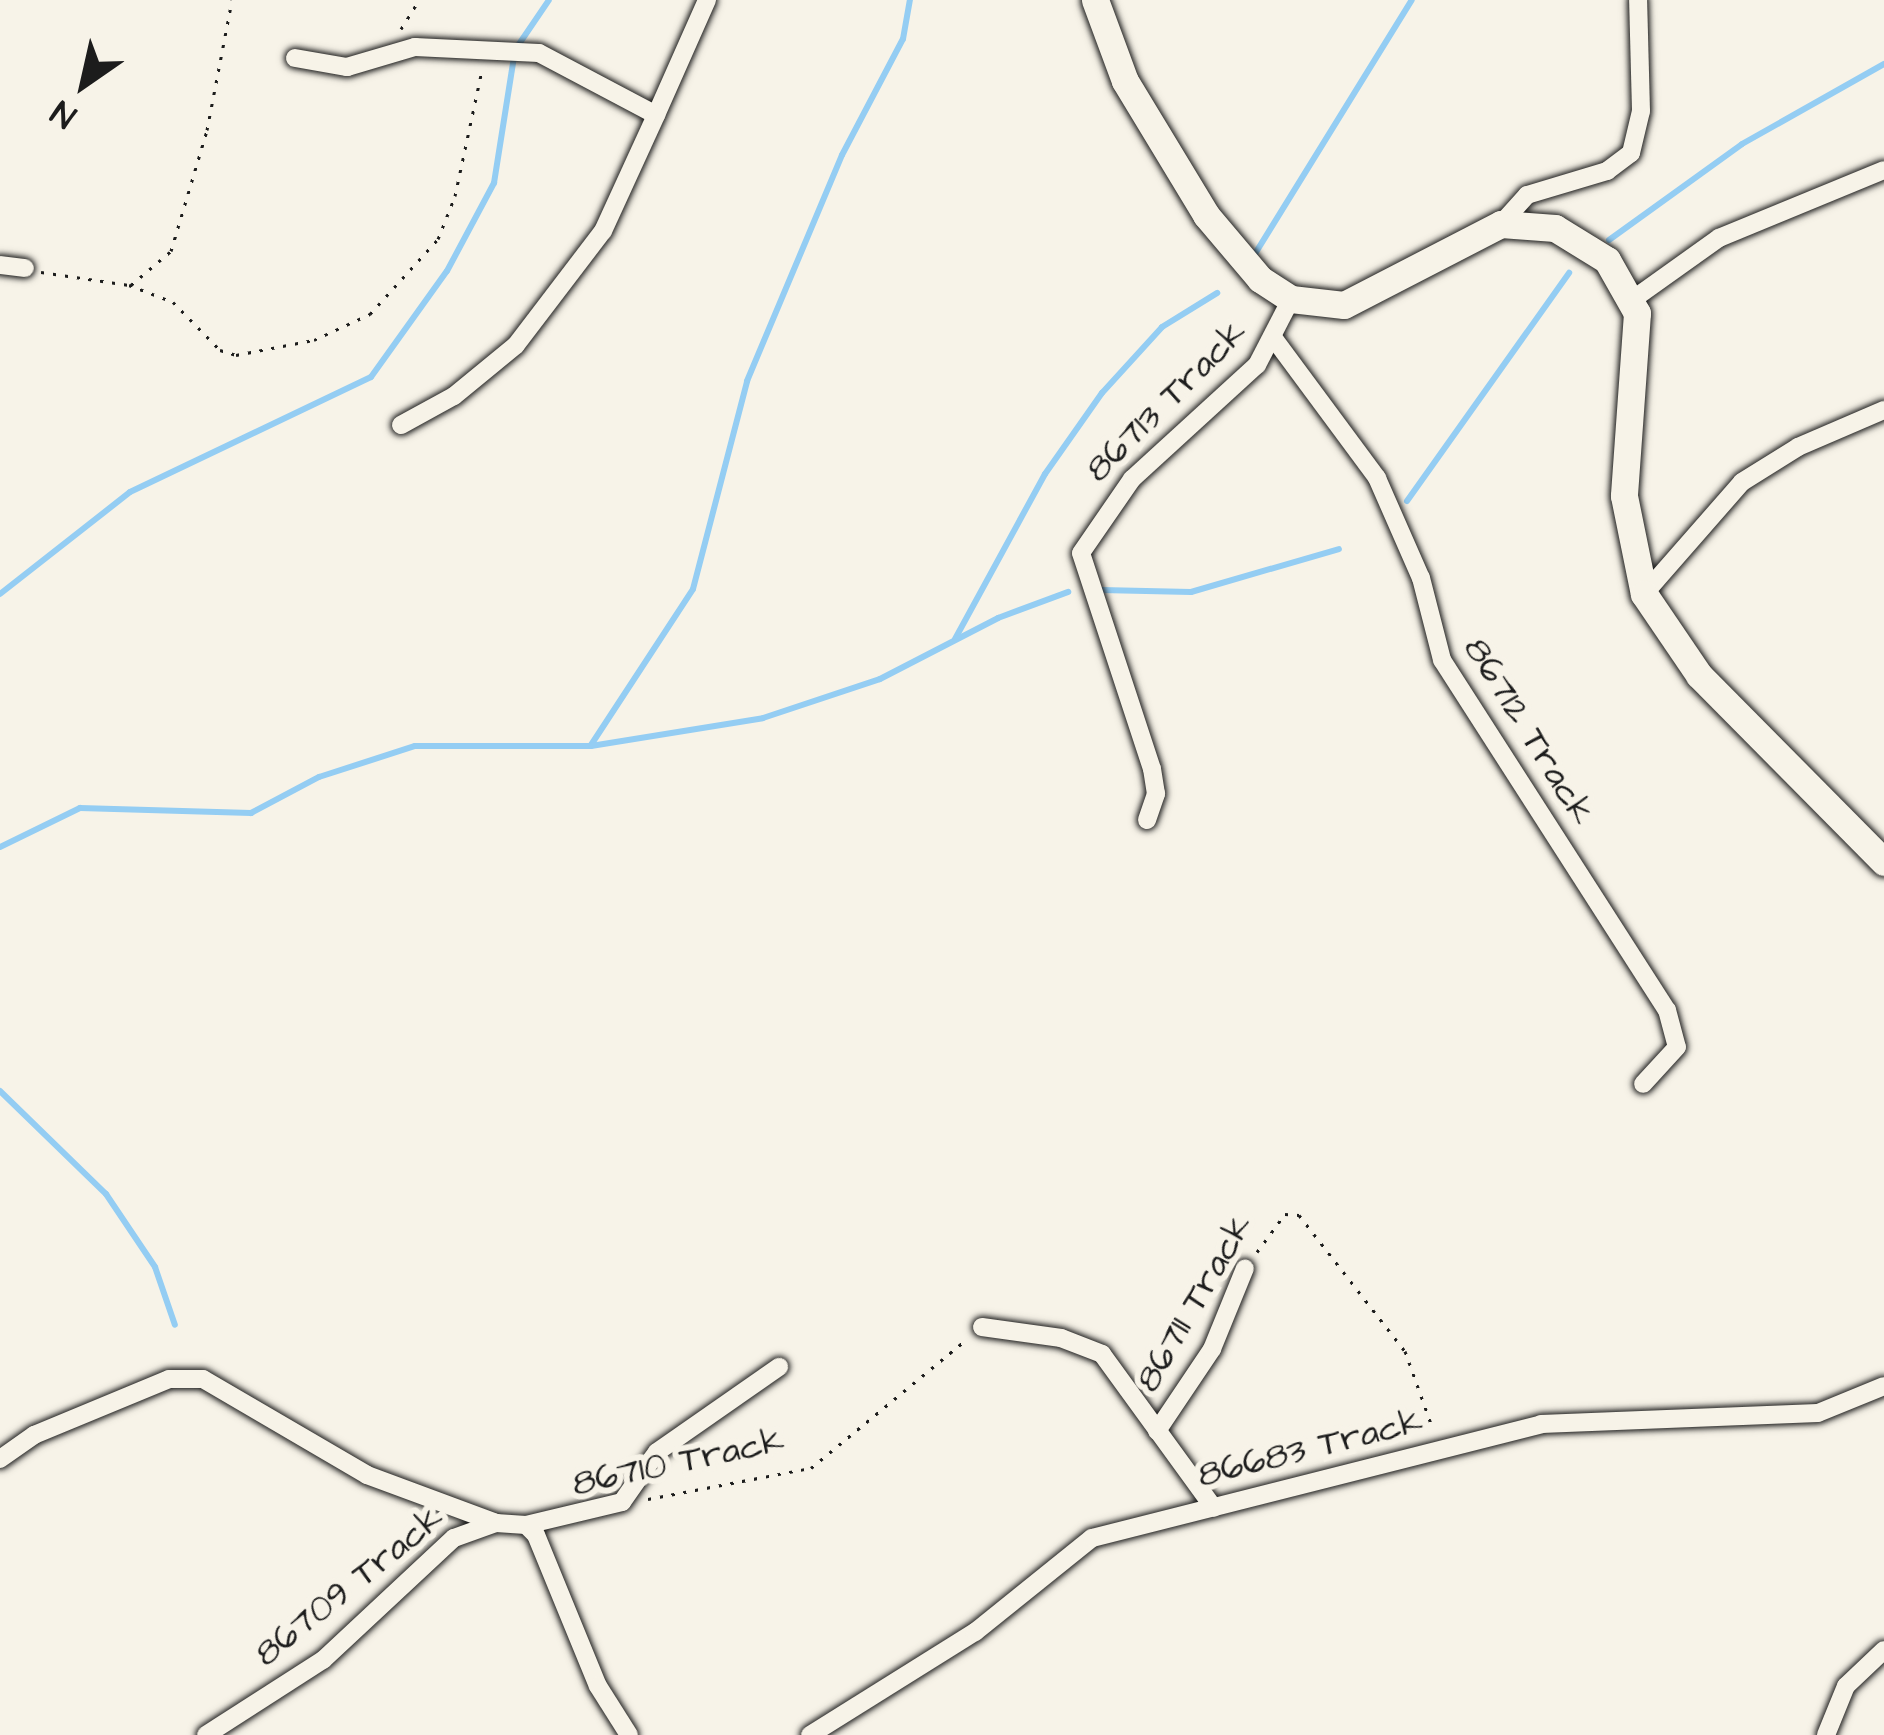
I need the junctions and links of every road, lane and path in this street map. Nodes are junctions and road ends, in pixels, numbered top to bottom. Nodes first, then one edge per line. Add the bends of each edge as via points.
1 (232, 0) edge
2 (707, 0) edge
3 (1095, 0) edge
4 (1638, 0) edge
5 (486, 50) junction
6 (295, 58) dead end
7 (656, 115) junction
8 (1884, 170) edge
9 (1502, 224) junction
10 (0, 265) edge
11 (25, 268) joint
12 (129, 285) junction
13 (1292, 299) junction
14 (1632, 300) junction
15 (1275, 340) junction
16 (1884, 410) edge
17 (401, 425) dead end
18 (1644, 594) junction
19 (1147, 820) dead end
20 (1884, 862) edge
21 (1643, 1084) dead end
22 (1245, 1268) joint
23 (982, 1327) joint
24 (779, 1367) dead end
25 (1884, 1386) edge
26 (1157, 1431) junction
27 (1440, 1449) junction
28 (6, 1454) edge
29 (622, 1502) junction
30 (1214, 1508) junction
31 (496, 1523) junction
32 (526, 1526) junction
33 (1884, 1650) edge
34 (206, 1735) edge
35 (629, 1735) edge
36 (810, 1735) edge
37 (1826, 1735) edge

1 - 12 path via 207,130 171,251
2 - 7 street
3 - 13 street via 1125,81 1206,215 1260,279
4 - 9 street via 1641,111 1631,153 1606,171 1527,195
5 - 6 street via 415,47 332,67
5 - 7 street via 560,59
5 - 12 path via 455,196 437,239 370,314 314,340 236,355 220,350 173,302
7 - 17 street via 603,231 515,345 454,396
8 - 14 street via 1718,238
9 - 13 street via 1358,299 1314,307
9 - 14 street via 1555,228 1581,242 1607,260
10 - 11 street
11 - 12 path
13 - 15 street, 86713 Track
14 - 18 street via 1640,344 1624,496
15 - 19 street, 86713 Track via 1236,388 1132,479 1081,553 1152,769 1156,794
15 - 21 street, 86712 Track via 1377,478 1421,578 1442,660 1667,1010 1677,1047
16 - 18 street via 1798,446 1742,482
18 - 20 street via 1699,676
22 - 26 street, 86711 Track via 1212,1349
22 - 27 path, 86711 Track via 1285,1214 1299,1215 1405,1352
23 - 26 street via 1061,1338 1102,1354
23 - 29 path, 86710 Track via 811,1468 753,1485
24 - 29 street via 657,1452
25 - 27 street, 86683 Track via 1818,1413 1583,1418
26 - 30 street
27 - 30 street, 86683 Track
28 - 31 street via 169,1379 203,1379 367,1474
29 - 32 street, 86710 Track
30 - 36 street, 86683 Track via 1077,1544 975,1632
31 - 32 street, 86709 Track
31 - 34 street, 86709 Track via 454,1538 323,1660
32 - 35 street via 573,1612 598,1686
33 - 37 street via 1846,1686

